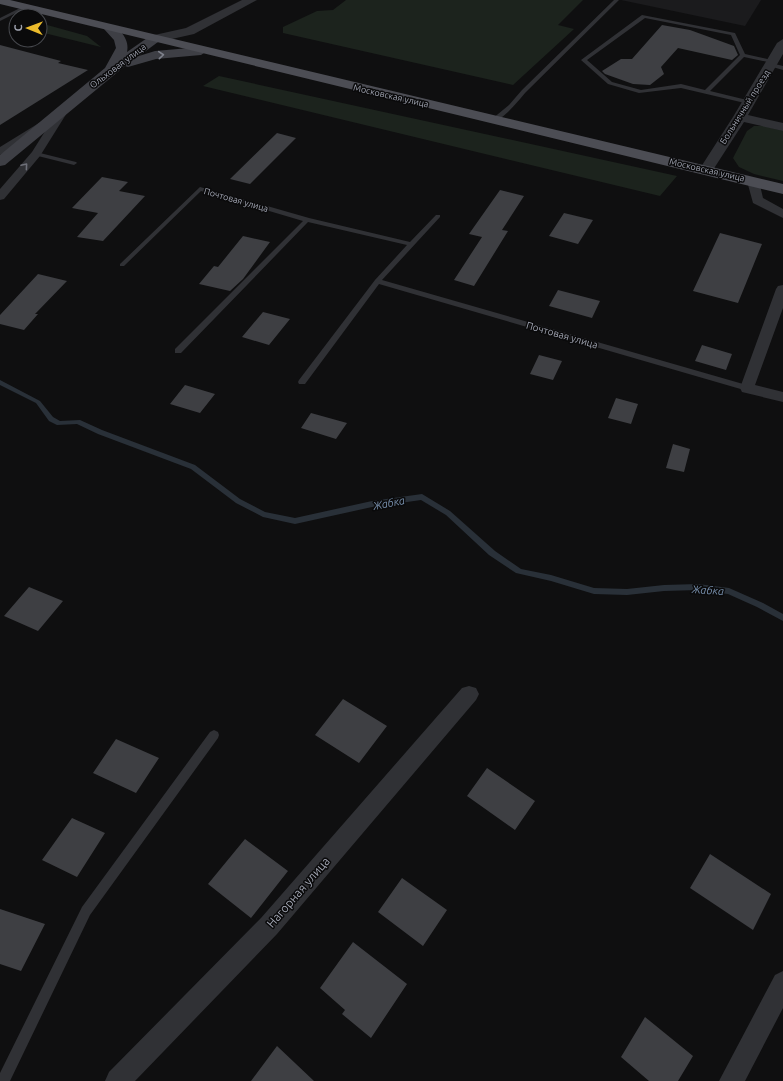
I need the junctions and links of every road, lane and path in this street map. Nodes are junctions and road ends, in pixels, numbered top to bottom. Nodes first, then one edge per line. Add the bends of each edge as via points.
1 (248, 0) edge
2 (617, 0) edge
3 (0, 1) edge
4 (26, 7) junction
5 (0, 20) edge
6 (110, 28) junction
7 (154, 39) junction
8 (783, 43) edge
9 (201, 51) junction
10 (743, 55) junction
11 (776, 64) edge
12 (110, 70) junction
13 (706, 92) junction
14 (749, 102) junction
15 (65, 108) junction
16 (740, 117) junction
17 (494, 120) junction
18 (783, 127) edge
19 (0, 152) edge
20 (36, 154) junction
21 (0, 162) edge
22 (74, 163) dead end
23 (706, 170) junction
24 (753, 181) junction
25 (783, 189) edge
26 (0, 196) edge
27 (783, 214) edge
28 (438, 216) dead end
29 (307, 220) junction
30 (410, 244) junction
31 (122, 265) dead end
32 (377, 281) junction
33 (783, 289) edge
34 (178, 351) dead end
35 (302, 382) dead end
36 (747, 388) junction
37 (783, 397) edge
38 (469, 694) dead end
39 (214, 735) dead end
40 (783, 983) edge
41 (3, 1081) edge
42 (118, 1081) edge
43 (732, 1081) edge

1 - 7 street via 190,30
2 - 17 lane
3 - 4 main road, Московская улица
4 - 5 lane
4 - 6 main road, Московская улица
6 - 7 main road, Московская улица
6 - 12 main road via 120,37 122,46 120,55
7 - 9 main road, Московская улица
7 - 12 main road, Ольховая улица
8 - 11 street, Больничный проезд
12 -> 9 main road via 149,57
9 - 17 main road, Московская улица
10 - 11 lane
10 - 13 lane
10 - 13 lane via 733,34 644,16 584,60 610,83 641,92 681,86
11 - 14 street, Больничный проезд
12 - 15 main road, Ольховая улица
13 - 14 lane
14 - 16 street, Больничный проезд
15 - 19 street, Ольховая улица
15 - 20 street, Ольховая улица
15 - 21 main road, Ольховая улица
16 - 18 street
16 - 23 street, Больничный проезд
17 - 23 main road, Московская улица
20 - 22 lane
26 -> 20 street, Ольховая улица
23 - 24 main road, Московская улица
24 - 25 main road, Московская улица
24 - 27 street via 757,200
28 - 30 lane
29 - 30 lane, Почтовая улица
29 - 31 lane, Почтовая улица via 200,189
29 - 34 lane
30 - 32 lane
32 - 35 lane
32 - 36 lane, Почтовая улица
33 - 36 street
36 - 37 street, Почтовая улица
38 - 42 street, Нагорная улица via 269,926
39 - 41 lane via 86,911
40 - 43 street

